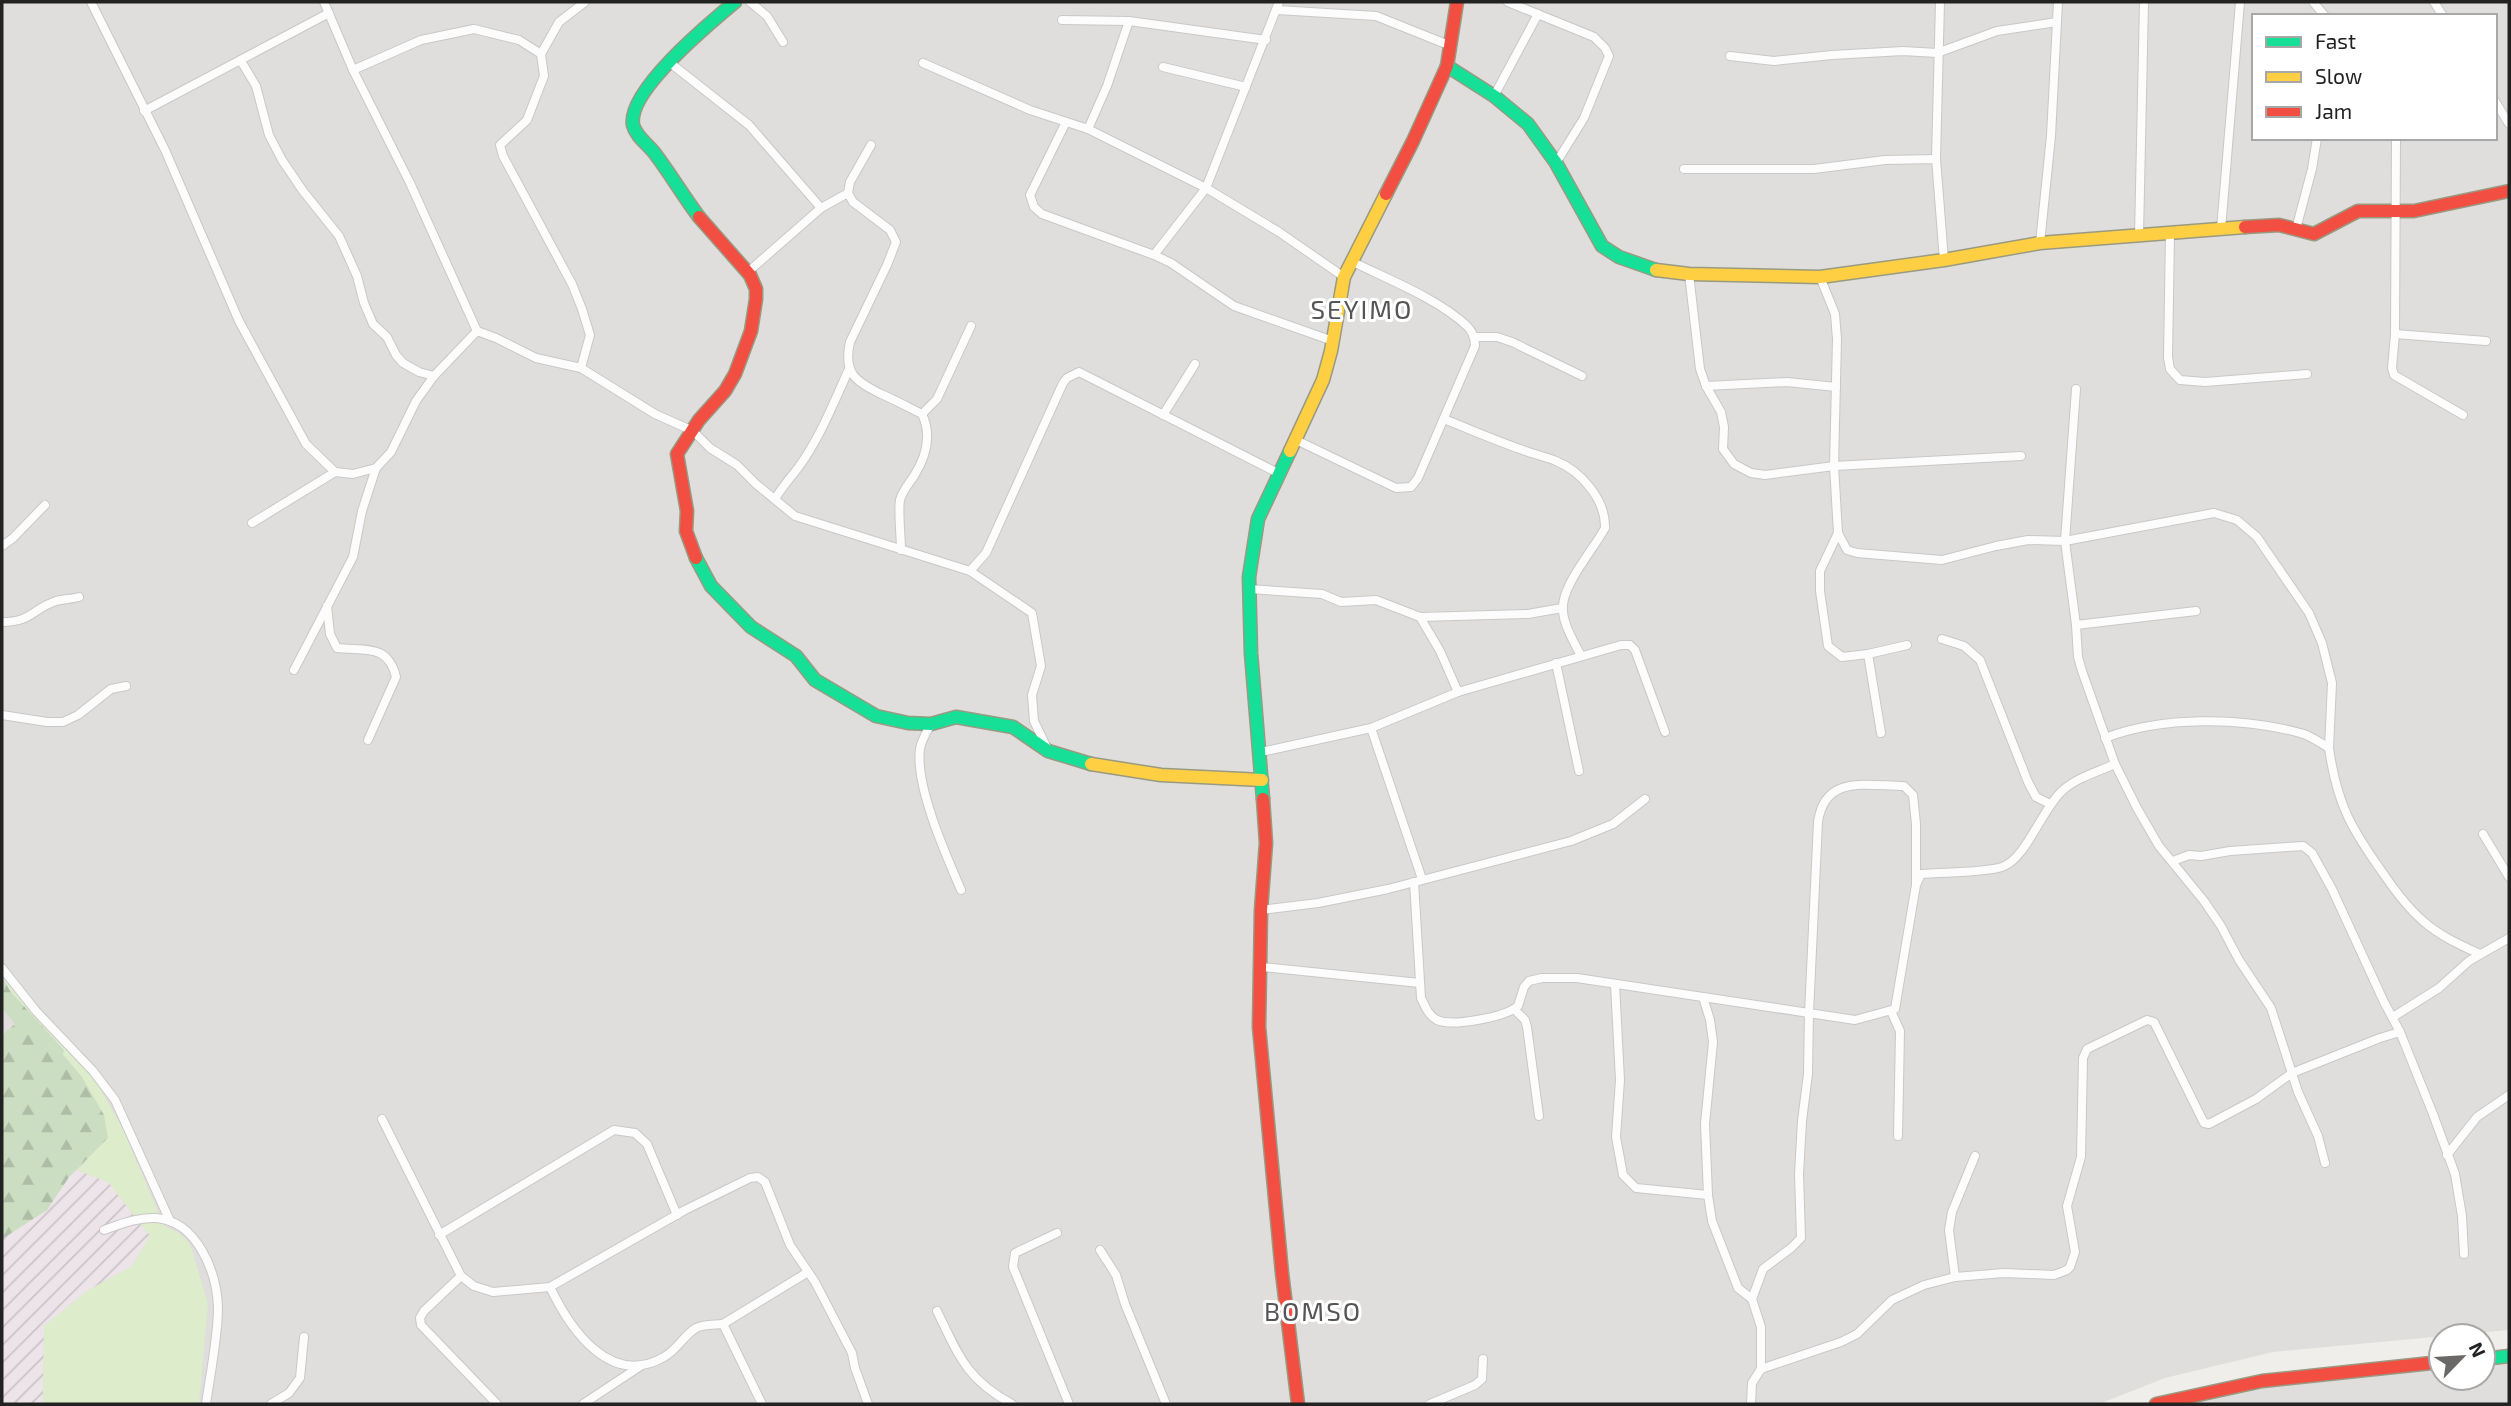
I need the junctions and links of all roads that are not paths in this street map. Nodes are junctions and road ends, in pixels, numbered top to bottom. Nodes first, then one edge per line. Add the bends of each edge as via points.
1 (91, 2) edge
2 (324, 2) edge
3 (584, 2) edge
4 (735, 2) edge
5 (750, 2) edge
6 (1457, 2) edge
7 (1508, 2) edge
8 (1940, 2) edge
9 (2058, 2) edge
10 (2144, 2) edge
11 (2240, 2) edge
12 (1278, 6) edge
13 (329, 13) junction
14 (1538, 14) junction
15 (1062, 20) dead end
16 (1129, 21) junction
17 (2057, 22) junction
18 (1266, 40) junction
19 (783, 42) dead end
20 (1451, 46) junction
21 (1937, 53) junction
22 (541, 54) junction
23 (1730, 56) dead end
24 (241, 61) junction
25 (669, 62) junction
26 (923, 64) dead end
27 (1447, 66) junction
28 (1163, 67) dead end
29 (353, 70) junction
30 (1246, 87) junction
31 (1494, 96) junction
32 (2497, 104) edge
33 (144, 111) junction
34 (1066, 122) junction
35 (2509, 124) edge
36 (1088, 129) junction
37 (2316, 140) edge
38 (2396, 140) edge
39 (871, 145) dead end
40 (1936, 159) junction
41 (1556, 163) junction
42 (1684, 169) dead end
43 (1206, 188) junction
44 (2509, 191) edge
45 (848, 193) junction
46 (821, 208) junction
47 (2396, 211) junction
48 (2221, 229) junction
49 (2296, 229) junction
50 (2170, 233) junction
51 (2139, 235) junction
52 (2040, 243) junction
53 (1154, 255) junction
54 (1944, 260) junction
55 (1350, 261) junction
56 (749, 271) junction
57 (1689, 274) junction
58 (1820, 276) junction
59 (1344, 277) junction
60 (971, 326) dead end
61 (477, 331) junction
62 (2395, 334) junction
63 (1475, 337) junction
64 (1333, 341) junction
65 (2486, 341) dead end
66 (1195, 364) dead end
67 (581, 368) junction
68 (849, 369) junction
69 (2307, 374) dead end
70 (434, 376) junction
71 (1582, 376) dead end
72 (1706, 386) junction
73 (1836, 387) junction
74 (2076, 389) dead end
75 (922, 414) junction
76 (1163, 415) junction
77 (2463, 415) dead end
78 (1444, 419) junction
79 (693, 431) junction
80 (1294, 439) junction
81 (2021, 456) dead end
82 (1834, 466) junction
83 (376, 468) junction
84 (335, 472) junction
85 (1278, 473) junction
86 (775, 499) junction
87 (45, 505) dead end
88 (252, 523) dead end
89 (1838, 533) junction
90 (2065, 541) junction
91 (2, 546) edge
92 (901, 550) junction
93 (970, 570) junction
94 (1249, 589) junction
95 (79, 597) dead end
96 (327, 606) junction
97 (1562, 608) junction
98 (2196, 611) dead end
99 (1420, 617) junction
100 (2, 622) edge
101 (2076, 625) junction
102 (1942, 639) dead end
103 (1908, 645) dead end
104 (1868, 654) junction
105 (1581, 656) junction
106 (1556, 663) junction
107 (294, 670) dead end
108 (126, 686) dead end
109 (1458, 692) junction
110 (2, 715) edge
111 (931, 724) junction
112 (1371, 728) junction
113 (1665, 732) dead end
114 (1881, 733) dead end
115 (2105, 738) junction
116 (368, 740) dead end
117 (2329, 748) junction
118 (1048, 751) junction
119 (1261, 752) junction
120 (2115, 764) junction
121 (1579, 771) dead end
122 (1262, 780) junction
123 (1645, 799) dead end
124 (2050, 804) junction
125 (2483, 834) dead end
126 (2172, 861) junction
127 (2509, 877) edge
128 (1418, 881) junction
129 (1916, 885) junction
130 (961, 890) dead end
131 (1261, 910) junction
132 (2509, 938) edge
133 (2480, 954) junction
134 (1262, 967) junction
135 (2, 968) edge
136 (1420, 983) junction
137 (1615, 984) junction
138 (1703, 997) junction
139 (1514, 1009) junction
140 (1891, 1011) junction
141 (1809, 1013) junction
142 (2393, 1017) junction
143 (2400, 1032) junction
144 (2292, 1073) junction
145 (2509, 1095) edge
146 (1539, 1116) dead end
147 (383, 1119) dead end
148 (1898, 1136) dead end
149 (2447, 1154) junction
150 (1975, 1156) dead end
151 (2325, 1163) dead end
152 (1708, 1195) junction
153 (677, 1215) junction
154 (170, 1221) junction
155 (104, 1230) dead end
156 (1057, 1233) dead end
157 (439, 1235) junction
158 (1100, 1250) dead end
159 (2465, 1254) dead end
160 (808, 1272) junction
161 (461, 1276) junction
162 (1955, 1277) junction
163 (550, 1287) junction
164 (1752, 1299) junction
165 (937, 1311) dead end
166 (723, 1324) junction
167 (304, 1337) dead end
168 (1483, 1359) dead end
169 (2427, 1363) edge
170 (642, 1365) junction
171 (1761, 1369) junction
172 (206, 1404) edge
173 (271, 1404) edge
174 (497, 1404) edge
175 (583, 1404) edge
176 (762, 1404) edge
177 (868, 1404) edge
178 (1012, 1404) edge
179 (1069, 1404) edge
180 (1166, 1404) edge
181 (1298, 1404) edge
182 (1430, 1404) edge
183 (1751, 1404) edge
184 (2156, 1404) edge

1 - 33 street
2 - 13 street
3 - 22 street via 559,22
4 - 25 main road
5 - 19 street via 767,16
6 - 20 main road
7 - 14 street
8 - 21 street
9 - 17 street
10 - 51 street
11 - 48 street
12 - 18 street
12 - 20 street via 1376,16
13 - 24 street
13 - 29 street
14 - 31 street
14 - 41 street via 1594,37 1609,56 1584,118
15 - 16 street
16 - 18 street
16 - 36 street
17 - 21 street via 1997,31
17 - 52 street
18 - 30 street
20 - 27 main road
21 - 23 street via 1774,61
21 - 40 street
22 - 29 street via 519,40 474,29 421,40
22 - 67 street via 544,76 527,120 500,145 500,151 582,309 590,335
24 - 33 street
24 - 70 street via 256,86 282,160 339,236 373,324 403,363
25 - 46 street via 748,125
25 - 56 main road via 636,106 636,131 726,250
26 - 34 street
27 - 31 main road
27 - 55 main road
28 - 30 street
29 - 61 street
30 - 43 street
31 - 41 main road via 1528,124
32 - 35 street
33 - 84 street via 239,321 306,444
34 - 36 street
34 - 53 street via 1030,195 1034,207 1042,214
36 - 43 street
37 - 49 street
38 - 47 street
39 - 45 street
40 - 42 street via 1814,169
40 - 54 street
41 - 57 main road via 1602,246 1639,265
43 - 53 street
43 - 59 street
44 - 47 main road
45 - 46 street
45 - 68 street via 890,230 896,242 850,342
46 - 56 street
47 - 49 main road via 2358,211 2314,234
47 - 62 street
48 - 49 main road via 2266,225
48 - 50 main road
50 - 51 main road
50 - 69 street via 2168,357 2170,369 2180,380
51 - 52 main road
52 - 54 main road
53 - 64 street via 1234,306
54 - 58 main road
55 - 59 main road
55 - 63 street via 1452,314
56 - 79 main road via 755,283 756,311 746,345 725,392
57 - 58 main road
57 - 72 street via 1696,348
58 - 73 street via 1835,314
59 - 64 main road
60 - 75 street via 937,399
61 - 67 street via 536,358
61 - 70 street
62 - 65 street
62 - 77 street via 2394,375
63 - 71 street via 1512,342
63 - 78 street
64 - 80 main road via 1323,380
66 - 76 street
67 - 79 street via 654,414
68 - 75 street via 858,382
68 - 86 street via 799,467
70 - 83 street via 391,452
72 - 73 street via 1787,382
72 - 82 street via 1721,412 1723,449 1734,464 1765,475
73 - 82 street
74 - 90 street
75 - 92 street via 928,446 899,504
76 - 85 street
76 - 93 street via 1085,373 1067,378 986,553
78 - 80 street via 1416,483 1403,489
78 - 97 street via 1559,462 1592,489 1605,528
79 - 86 street
79 - 111 main road via 677,453 686,531 711,586 751,627 796,656 815,680 876,716
80 - 85 main road
81 - 82 street
82 - 89 street
83 - 84 street via 353,474
83 - 96 street via 353,556
84 - 88 street
85 - 94 main road via 1254,535
86 - 92 street via 795,516
87 - 91 street
89 - 90 street via 1847,550 1857,554 1916,560 1942,560 2028,540
89 - 104 street via 1820,571 1828,646 1842,657
90 - 101 street
90 - 117 street via 2214,513 2237,520 2257,537 2309,613 2322,643 2332,683
92 - 93 street
93 - 118 street via 1032,613 1041,666 1032,695 1034,721
94 - 99 street via 1322,594 1341,602 1376,600
94 - 119 main road
95 - 100 street via 55,601 25,619
96 - 107 street
96 - 116 street via 330,634 337,648 371,649 393,667 396,677
97 - 99 street via 1528,614
97 - 105 street
98 - 101 street
99 - 109 street
101 - 115 street via 2078,657
102 - 124 street via 1964,646 1980,660 2028,782 2036,797
103 - 104 street
104 - 114 street
105 - 106 street
105 - 113 street via 1630,645
106 - 109 street
106 - 121 street
108 - 110 street via 111,690 63,722
109 - 112 street
111 - 118 main road via 956,717 1013,727
111 - 130 street via 920,747 923,779 938,838
112 - 119 street
112 - 128 street
115 - 117 street via 2137,727 2245,722 2302,733
115 - 120 street
117 - 133 street via 2349,823 2402,900 2423,922
118 - 122 main road via 1081,762 1161,775
119 - 122 main road
120 - 124 street via 2071,784
120 - 126 street via 2159,846
122 - 131 main road via 1266,843
123 - 128 street via 1614,824 1572,841
124 - 129 street via 2008,864 1921,874
125 - 127 street
126 - 142 street via 2189,855 2303,846 2319,864
126 - 144 street via 2264,995
128 - 131 street via 1318,904
128 - 136 street
129 - 140 street via 1897,1005
129 - 141 street via 1913,795 1904,786 1845,785 1829,795 1818,822
131 - 134 main road
132 - 133 street
133 - 142 street
134 - 136 street
134 - 181 main road via 1259,1027
135 - 154 street via 115,1100
136 - 139 street via 1425,1008 1446,1023
137 - 138 street
137 - 139 street via 1559,977 1534,980 1524,987
137 - 152 street via 1620,1080 1616,1137 1623,1175 1636,1188
138 - 141 street
138 - 152 street via 1713,1042 1705,1124
139 - 146 street via 1527,1027
140 - 141 street via 1855,1020
140 - 148 street via 1900,1031
141 - 164 street via 1799,1174 1801,1238 1763,1269
142 - 143 street
143 - 144 street
143 - 149 street
144 - 151 street
144 - 162 street via 2256,1099 2206,1124 2154,1022 2147,1020 2087,1049 2081,1157 2067,1206 2075,1252 2070,1266 2054,1275
145 - 149 street via 2477,1117
147 - 157 street
149 - 159 street via 2455,1174
150 - 162 street via 1949,1230
152 - 164 street via 1738,1288
153 - 157 street via 646,1144 635,1133 614,1130
153 - 160 street via 758,1177 765,1182 779,1223
153 - 163 street
154 - 155 street via 137,1219
154 - 172 street via 194,1238 214,1284 218,1308
156 - 179 street via 1015,1253 1013,1267
157 - 161 street
158 - 180 street via 1116,1275
160 - 166 street
160 - 177 street via 852,1353
161 - 163 street via 493,1292
161 - 174 street via 424,1311 421,1325
162 - 171 street via 1892,1300 1869,1325 1841,1342
163 - 170 street via 576,1332 598,1353 621,1365
164 - 171 street via 1761,1327
165 - 178 street via 968,1373
166 - 170 street via 694,1329 676,1349
166 - 176 street
167 - 173 street via 300,1378
168 - 182 street via 1482,1379 1475,1385
169 - 184 main road via 2261,1380
170 - 175 street
171 - 183 street via 1752,1383

